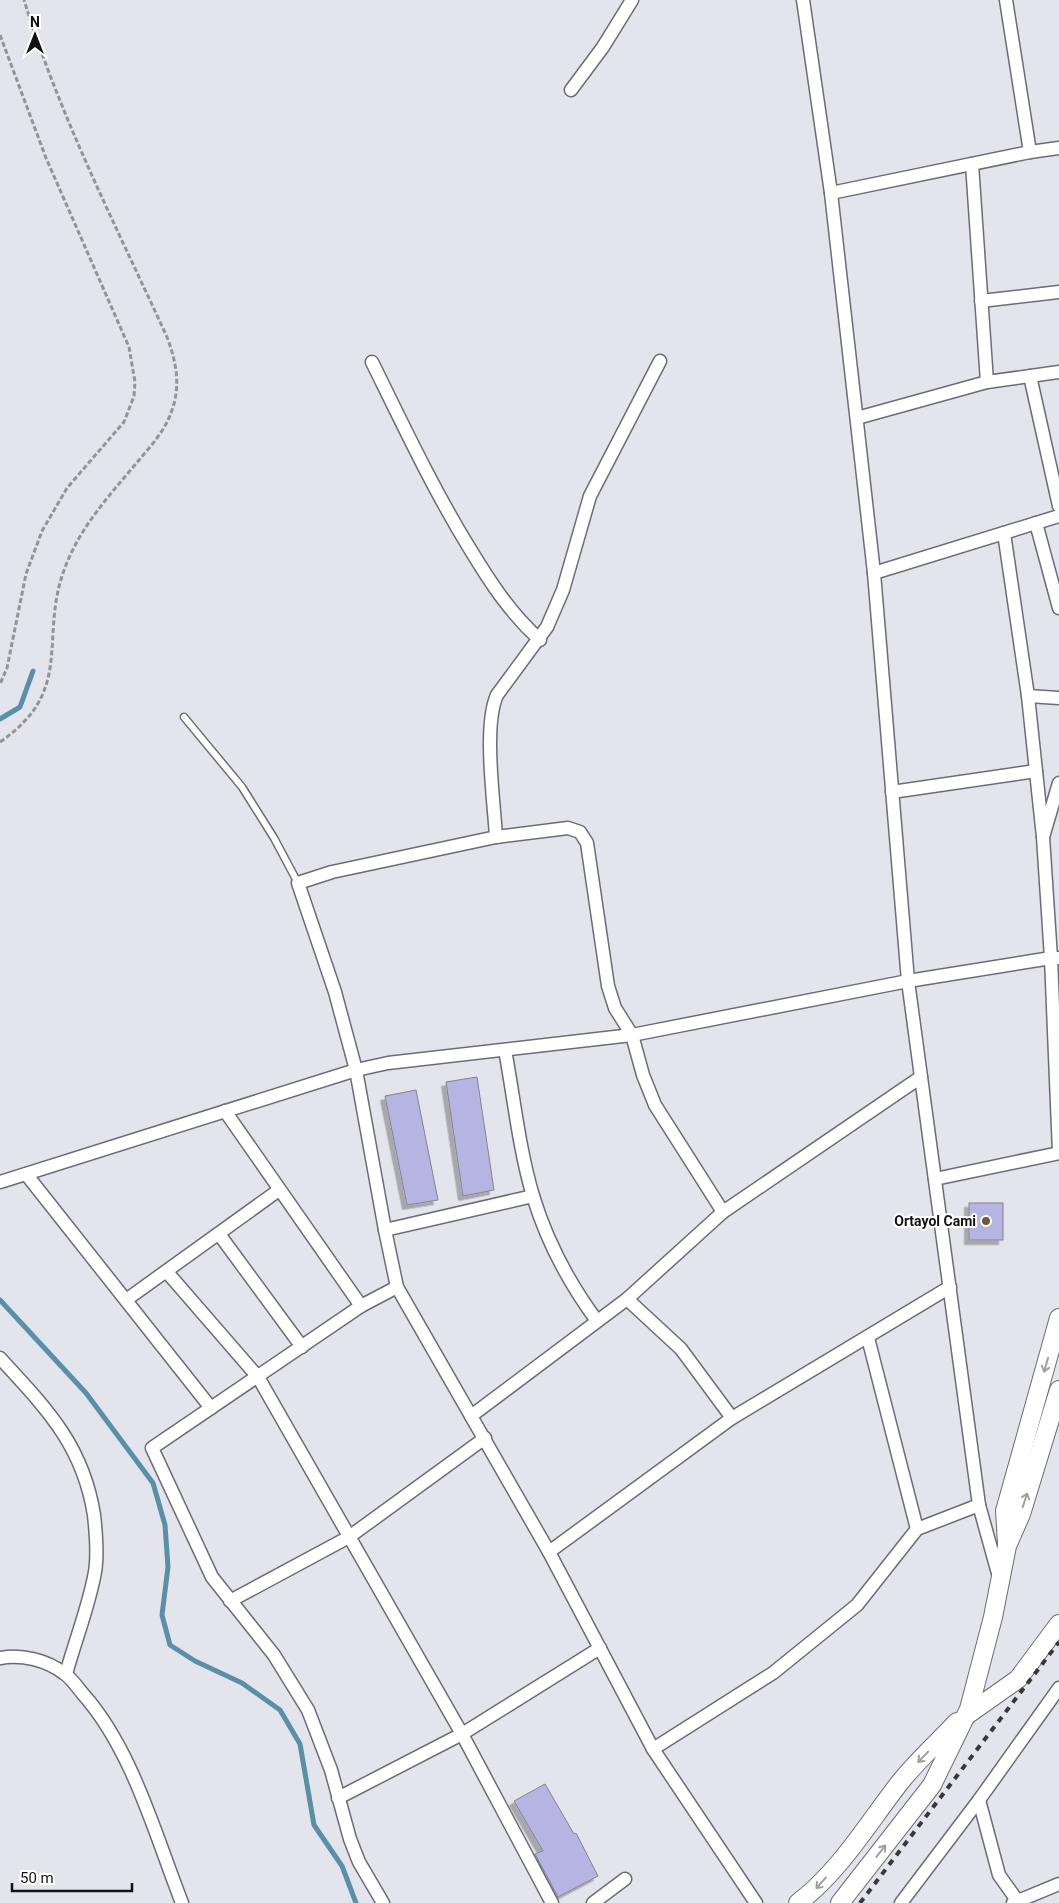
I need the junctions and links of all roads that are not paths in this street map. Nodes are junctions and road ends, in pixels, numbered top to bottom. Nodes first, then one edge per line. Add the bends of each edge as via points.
1 (632, 0) edge
2 (803, 0) edge
3 (1006, 0) edge
4 (571, 90) dead end
5 (1059, 148) edge
6 (1030, 152) junction
7 (972, 164) junction
8 (830, 193) junction
9 (1059, 292) edge
10 (981, 301) junction
11 (660, 361) dead end
12 (372, 362) dead end
13 (1059, 372) edge
14 (1030, 376) junction
15 (988, 382) junction
16 (857, 418) junction
17 (1059, 506) edge
18 (1059, 516) edge
19 (1036, 523) junction
20 (1004, 532) junction
21 (874, 573) junction
22 (1059, 608) edge
23 (540, 640) junction
24 (1028, 696) junction
25 (1059, 698) edge
26 (184, 717) dead end
27 (1036, 771) junction
28 (1059, 783) edge
29 (892, 792) junction
30 (496, 837) junction
31 (1043, 837) junction
32 (298, 883) junction
33 (1055, 958) edge
34 (908, 981) junction
35 (632, 1035) junction
36 (505, 1050) junction
37 (356, 1070) junction
38 (921, 1077) junction
39 (225, 1111) junction
40 (1059, 1153) edge
41 (26, 1174) junction
42 (934, 1179) junction
43 (0, 1182) edge
44 (279, 1190) junction
45 (533, 1196) junction
46 (722, 1212) junction
47 (385, 1230) junction
48 (219, 1234) junction
49 (167, 1272) junction
50 (397, 1287) junction
51 (950, 1287) junction
52 (626, 1299) junction
53 (126, 1300) junction
54 (361, 1306) junction
55 (1059, 1318) edge
56 (597, 1321) junction
57 (868, 1338) junction
58 (302, 1347) junction
59 (0, 1358) edge
60 (258, 1377) junction
61 (1059, 1390) edge
62 (211, 1408) junction
63 (471, 1416) junction
64 (732, 1418) junction
65 (485, 1438) junction
66 (979, 1505) junction
67 (917, 1529) junction
68 (348, 1536) junction
69 (1008, 1546) junction
70 (549, 1552) junction
71 (1000, 1579) junction
72 (230, 1601) junction
73 (1059, 1624) edge
74 (600, 1648) junction
75 (0, 1658) edge
76 (66, 1674) junction
77 (1059, 1688) edge
78 (968, 1712) junction
79 (462, 1734) junction
80 (653, 1749) junction
81 (338, 1798) junction
82 (979, 1800) junction
83 (626, 1879) dead end
84 (1059, 1884) edge
85 (1017, 1902) edge
86 (182, 1903) edge
87 (383, 1903) edge
88 (552, 1903) edge
89 (593, 1903) edge
90 (756, 1903) edge
91 (798, 1903) edge
92 (840, 1903) edge
93 (900, 1903) edge

1 - 4 street
2 - 8 street
3 - 6 street
5 - 6 street
6 - 7 street
7 - 8 street
7 - 10 street
8 - 16 street
9 - 10 street
10 - 15 street
11 - 23 street via 596,482 563,590
12 - 23 street via 444,506 494,589 520,622
13 - 14 street
14 - 15 street
14 - 17 street
15 - 16 street
16 - 21 street
18 - 19 street
19 - 20 street
19 - 22 street
20 - 21 street
20 - 24 street
21 - 29 street
23 - 30 street via 497,695 491,711
24 - 25 street
24 - 27 street
26 - 32 lane via 242,787
27 - 29 street
27 - 31 street
28 - 31 street
29 - 34 street
30 - 32 street via 332,872
30 - 35 street via 568,828 584,837 611,997 620,1019
31 - 33 street
32 - 37 street via 335,992
33 - 34 street
33 - 40 street
34 - 35 street
34 - 38 street
35 - 36 street
35 - 46 street via 655,1105
36 - 37 street
36 - 45 street
37 - 39 street
37 - 47 street
38 - 42 street
38 - 46 street
39 - 41 street
39 - 44 street
40 - 42 street
41 - 43 street
41 - 53 street
42 - 51 street
44 - 48 street
44 - 54 street
45 - 47 street
45 - 56 street via 564,1272
46 - 52 street
47 - 50 street
48 - 49 street
48 - 58 street
49 - 53 street
49 - 60 street
50 - 54 street
50 - 63 street
51 - 57 street
51 - 66 street
52 - 56 street
52 - 64 street via 681,1349
53 - 62 street
54 - 58 street
55 -> 69 main road via 1005,1511
56 - 63 street
57 - 64 street
57 - 67 street
58 - 60 street
59 - 76 street via 51,1413 67,1437 90,1495 96,1532 95,1571
60 - 62 street
60 - 68 street
69 -> 61 main road
62 - 72 street via 152,1448 196,1546 212,1577
63 - 65 street
64 - 70 street
65 - 68 street
65 - 70 street
66 - 67 street
66 - 71 street
67 - 80 street via 857,1605 773,1673
68 - 72 street
68 - 79 street
69 - 71 main road
70 - 74 street
71 - 78 main road
72 - 81 street via 274,1656 301,1697 322,1743
73 - 78 main road via 1018,1679
74 - 79 street
74 - 80 street
75 - 76 street via 28,1658
76 - 86 street via 91,1703 123,1752
77 - 82 street
78 -> 91 main road via 902,1780 856,1844
92 -> 78 main road via 932,1785
79 - 81 street
79 - 88 street
80 - 90 street
81 - 87 street via 359,1862
82 - 85 street via 1000,1875
82 - 93 street
83 - 89 street
84 - 85 street

